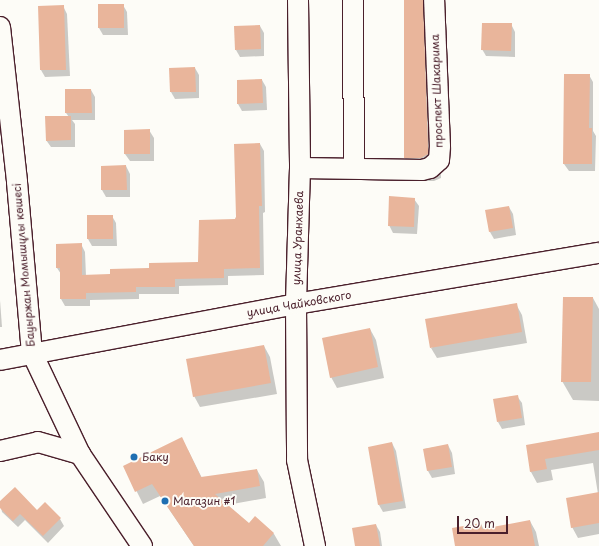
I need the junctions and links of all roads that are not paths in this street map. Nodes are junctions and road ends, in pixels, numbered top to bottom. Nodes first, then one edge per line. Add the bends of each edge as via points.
1 (298, 0) edge
2 (353, 0) edge
3 (434, 0) edge
4 (0, 27) edge
5 (300, 168) junction
6 (354, 168) junction
7 (8, 182) edge
8 (599, 253) edge
9 (296, 304) junction
10 (32, 353) junction
11 (0, 360) edge
12 (0, 451) edge
13 (80, 454) junction
14 (142, 546) edge
15 (314, 546) edge

1 - 5 street, улица Уранхаева
2 - 6 street
3 - 6 street, проспект Шакарима via 439,160 430,168 422,170
4 - 7 street, Бауыржан Момышұлы көшесі
5 - 6 street, проспект Шакарима
5 - 9 street, улица Уранхаева
7 - 10 street, Бауыржан Момышұлы көшесі
8 - 9 street, улица Чайковского
9 - 10 street, улица Чайковского
9 - 15 street, улица Уранхаева via 297,460
10 - 11 street, улица Чайковского
10 - 13 street, Бауыржан Момышұлы көшесі
12 - 13 street via 38,442
13 - 14 street, Бауыржан Момышұлы көшесі

